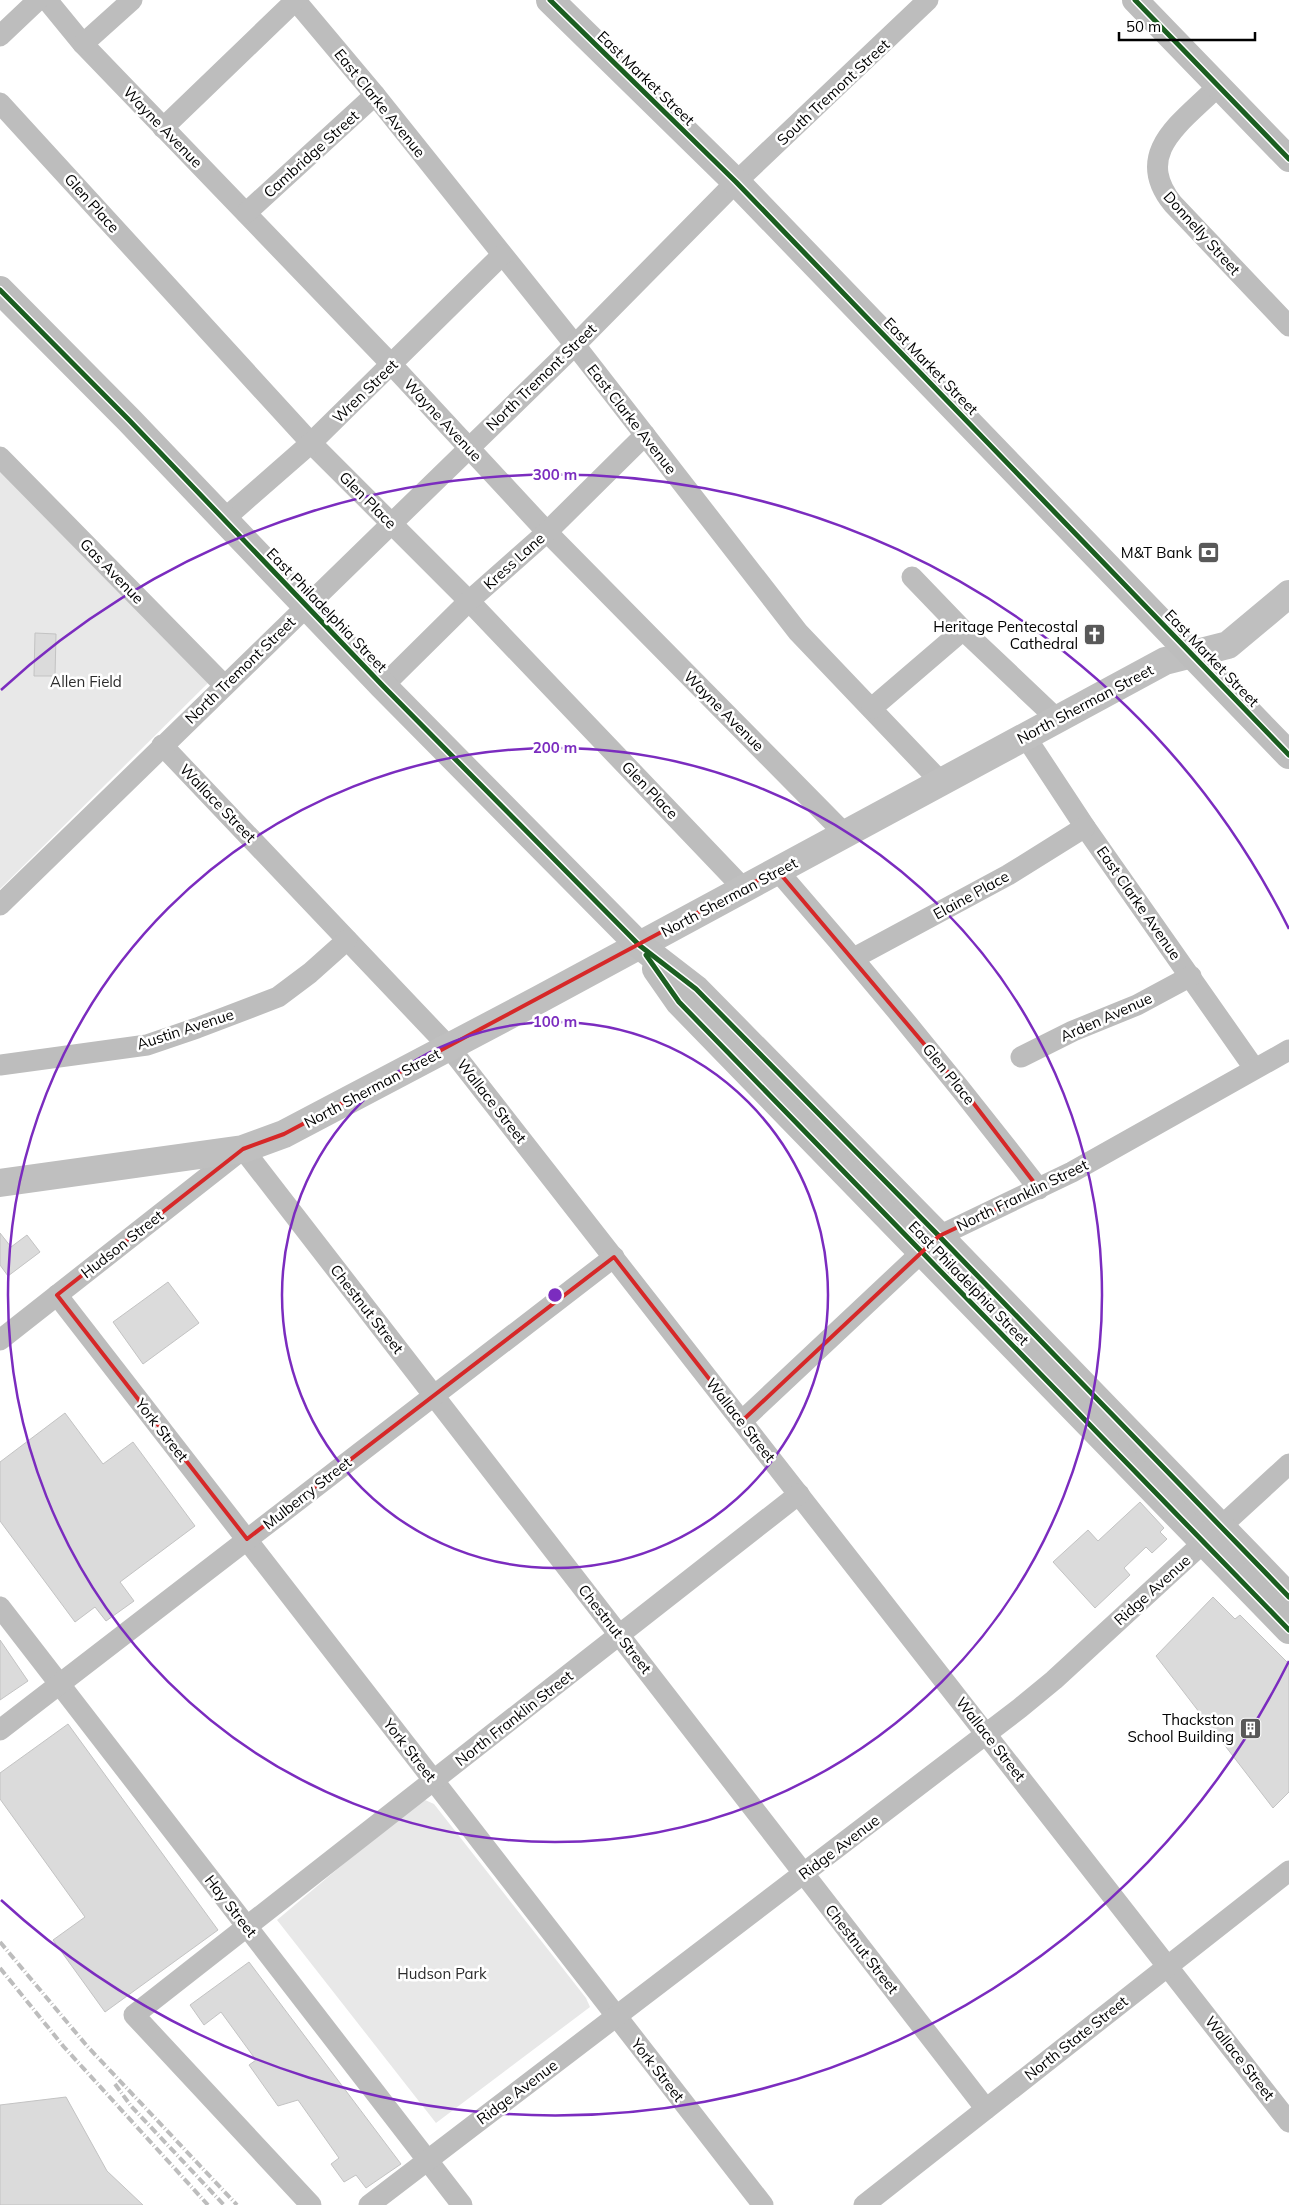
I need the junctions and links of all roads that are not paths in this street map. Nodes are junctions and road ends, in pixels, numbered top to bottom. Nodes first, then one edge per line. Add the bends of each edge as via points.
1 (38, 0) edge
2 (47, 0) edge
3 (132, 0) edge
4 (296, 0) edge
5 (550, 0) edge
6 (928, 0) edge
7 (1135, 0) edge
8 (0, 36) edge
9 (84, 44) junction
10 (1218, 86) junction
11 (375, 95) junction
12 (0, 102) edge
13 (163, 128) junction
14 (1289, 159) edge
15 (736, 182) junction
16 (246, 213) junction
17 (502, 255) junction
18 (0, 290) edge
19 (1289, 326) edge
20 (575, 345) junction
21 (392, 365) junction
22 (645, 436) junction
23 (311, 443) junction
24 (468, 448) junction
25 (0, 457) edge
26 (223, 520) junction
27 (391, 524) junction
28 (547, 532) junction
29 (912, 577) dead end
30 (1289, 594) edge
31 (469, 601) junction
32 (306, 606) junction
33 (963, 630) junction
34 (1192, 654) junction
35 (224, 685) junction
36 (383, 686) junction
37 (872, 708) junction
38 (1057, 719) junction
39 (1025, 736) junction
40 (162, 745) junction
41 (1289, 755) edge
42 (941, 782) junction
43 (1085, 827) junction
44 (845, 834) junction
45 (777, 870) junction
46 (744, 889) junction
47 (0, 905) edge
48 (348, 940) junction
49 (639, 945) junction
50 (854, 958) junction
51 (1191, 976) junction
52 (450, 1047) junction
53 (1289, 1050) edge
54 (1021, 1058) dead end
55 (0, 1065) edge
56 (1254, 1068) junction
57 (244, 1149) junction
58 (0, 1182) edge
59 (1039, 1189) junction
60 (930, 1244) junction
61 (614, 1257) junction
62 (57, 1295) junction
63 (0, 1340) edge
64 (434, 1395) junction
65 (742, 1421) junction
66 (1289, 1464) edge
67 (799, 1494) junction
68 (1213, 1535) junction
69 (247, 1540) junction
70 (1289, 1597) edge
71 (0, 1607) edge
72 (1289, 1630) edge
73 (619, 1635) junction
74 (60, 1684) junction
75 (0, 1730) edge
76 (987, 1734) junction
77 (434, 1780) junction
78 (1289, 1872) edge
79 (804, 1874) junction
80 (247, 1927) junction
81 (1168, 1966) junction
82 (617, 2016) junction
83 (986, 2109) junction
84 (1289, 2122) edge
85 (428, 2160) junction
86 (310, 2205) edge
87 (369, 2205) edge
88 (462, 2205) edge
89 (763, 2205) edge
90 (864, 2205) edge

1 - 8 street
2 - 9 street, Wayne Avenue
3 - 9 street
4 - 11 street, East Clarke Avenue
4 - 13 street
5 - 15 main road, East Market Street
6 - 15 street, South Tremont Street
7 - 10 street
9 - 13 street, Wayne Avenue
10 - 14 street
10 - 19 street, Donnelly Street via 1162,144 1156,165 1162,191
11 - 16 street, Cambridge Street
11 - 17 street, East Clarke Avenue
12 - 23 street, Glen Place
13 - 16 street, Wayne Avenue
15 - 20 street, North Tremont Street
15 - 34 main road, East Market Street
16 - 21 street, Wayne Avenue
17 - 20 street, East Clarke Avenue
17 - 21 street, Wren Street
18 - 26 main road, East Philadelphia Street
20 - 22 street, East Clarke Avenue
20 - 24 street, North Tremont Street
21 - 23 street, Wren Street
21 - 24 street, Wayne Avenue
22 - 28 street, Kress Lane
22 - 37 street, East Clarke Avenue via 798,632
23 - 26 street, Wren Street
23 - 27 street, Glen Place
24 - 27 street, North Tremont Street
24 - 28 street, Wayne Avenue
25 - 35 street, Gas Avenue
26 - 32 main road, East Philadelphia Street
27 - 31 street, Glen Place
27 - 32 street, North Tremont Street
28 - 31 street, Kress Lane
28 - 44 street, Wayne Avenue
29 - 33 street
30 - 34 main road, North Sherman Street via 1228,645
31 - 36 street, Kress Lane
31 - 46 street, Glen Place
32 - 35 street, North Tremont Street
32 - 36 main road, East Philadelphia Street
33 - 37 street
33 - 38 street
34 - 38 main road, North Sherman Street via 1165,661
34 - 41 main road, East Market Street
35 - 40 street, North Tremont Street
36 - 49 main road, East Philadelphia Street
37 - 42 street, East Clarke Avenue
38 - 39 main road, North Sherman Street
39 - 42 main road, North Sherman Street
39 - 43 street, East Clarke Avenue
40 - 47 street, North Tremont Street
40 - 48 street, Wallace Street
42 - 44 main road, North Sherman Street
43 - 50 street, Elaine Place via 1008,875
43 - 51 street, East Clarke Avenue
44 - 45 main road, North Sherman Street
45 - 46 main road, North Sherman Street
45 - 50 street, Glen Place
46 - 49 main road, North Sherman Street
48 - 52 street, Wallace Street
48 - 55 street, Austin Avenue via 278,997 196,1028 148,1045
49 - 52 main road, North Sherman Street
49 - 60 main road, East Philadelphia Street via 679,1002
50 - 59 street, Glen Place via 968,1096
51 - 54 street, Arden Avenue via 1137,1006 1073,1031
51 - 56 street, East Clarke Avenue
52 - 57 main road, North Sherman Street via 284,1134
52 - 61 street, Wallace Street
53 - 56 street, North Franklin Street
56 - 59 street, North Franklin Street
57 - 58 main road, North Sherman Street
57 - 62 street, Hudson Street
57 - 64 street, Chestnut Street
59 - 60 street, North Franklin Street
60 - 65 street, North Franklin Street
60 - 68 main road, East Philadelphia Street
61 - 64 street, Mulberry Street
61 - 65 street, Wallace Street
62 - 63 street, Hudson Street
62 - 69 street, York Street
64 - 69 street, Mulberry Street
64 - 73 street, Chestnut Street
65 - 67 street, Wallace Street
66 - 68 street, Ridge Avenue
67 - 73 street, North Franklin Street
67 - 76 street, Wallace Street
68 - 70 main road, East Philadelphia Street
68 - 72 main road, East Philadelphia Street
68 - 76 street, Ridge Avenue via 1054,1680
69 - 74 street, Mulberry Street
69 - 77 street, York Street
71 - 74 street, Hay Street
73 - 77 street, North Franklin Street
73 - 79 street, Chestnut Street
74 - 75 street, Mulberry Street
74 - 80 street, Hay Street
76 - 79 street, Ridge Avenue
76 - 81 street, Wallace Street
77 - 80 street, North Franklin Street
77 - 82 street, York Street
78 - 81 street, North State Street
79 - 82 street, Ridge Avenue
79 - 83 street, Chestnut Street
80 - 85 street, Hay Street
80 - 86 street, North Franklin Street via 134,2015
81 - 83 street, North State Street
81 - 84 street, Wallace Street
82 - 85 street, Ridge Avenue
82 - 89 street, York Street
83 - 90 street, North State Street
85 - 87 street, Ridge Avenue
85 - 88 street, Hay Street

